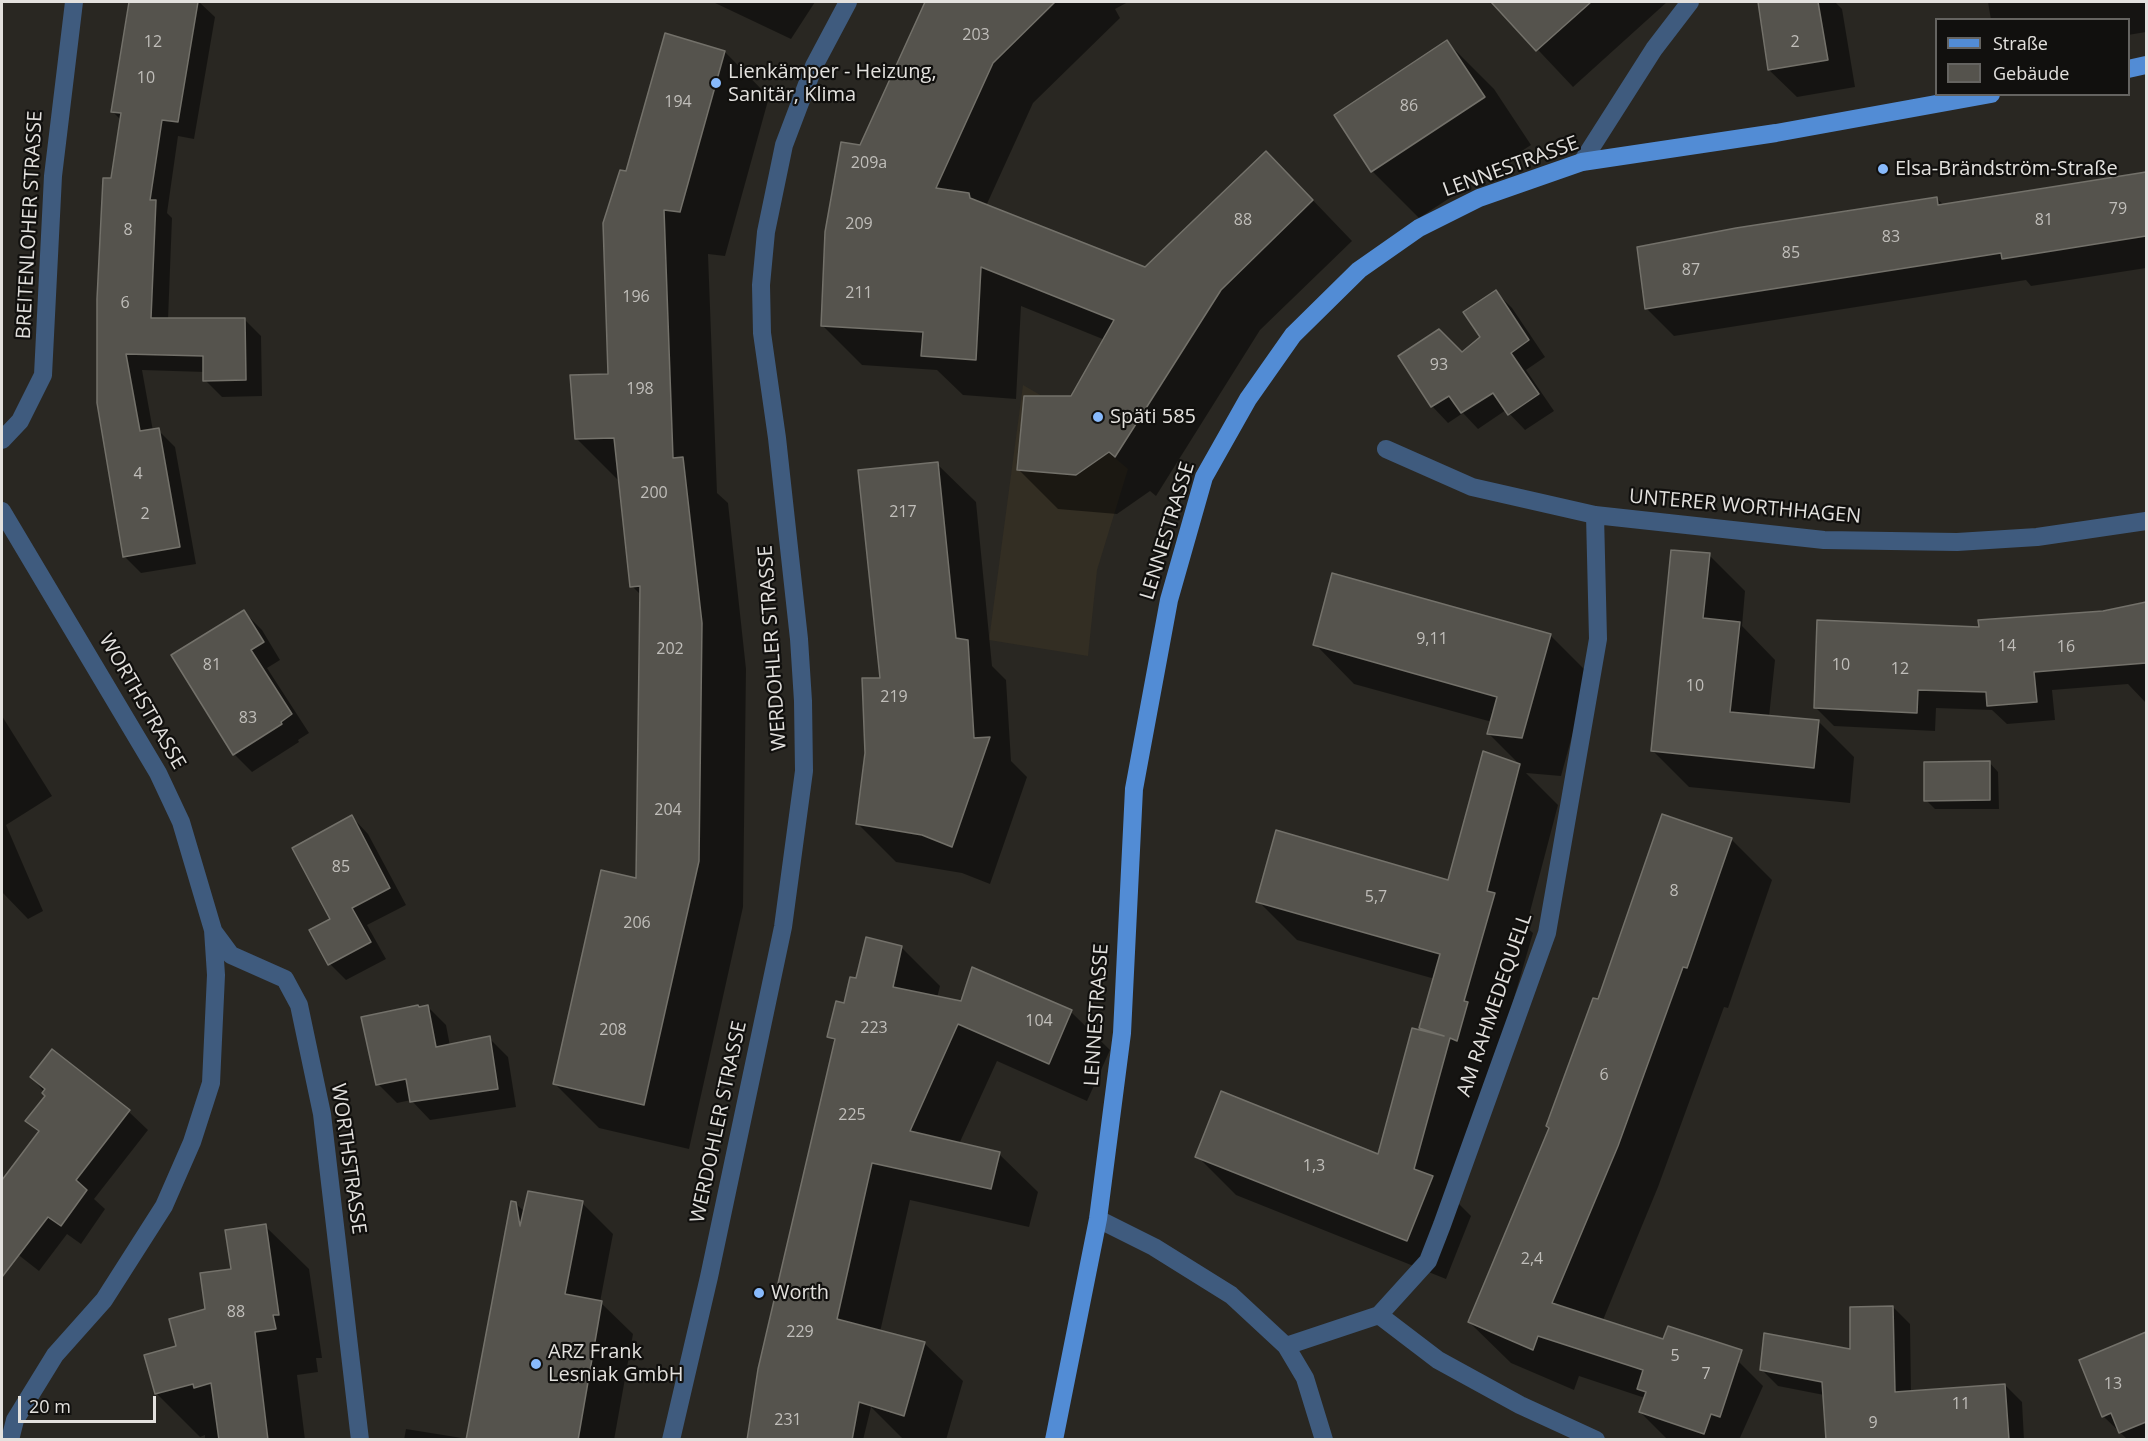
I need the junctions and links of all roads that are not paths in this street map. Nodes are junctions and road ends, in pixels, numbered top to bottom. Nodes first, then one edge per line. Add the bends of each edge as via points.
1 (74, 2) edge
2 (848, 2) edge
3 (1690, 2) edge
4 (2146, 64) edge
5 (2130, 68) edge
6 (1980, 96) edge
7 (1582, 162) junction
8 (2, 440) edge
9 (1386, 449) dead end
10 (2, 511) edge
11 (1594, 515) junction
12 (2146, 521) edge
13 (213, 930) junction
14 (1098, 1219) junction
15 (1379, 1315) junction
16 (1286, 1346) junction
17 (10, 1440) edge
18 (360, 1440) edge
19 (670, 1440) edge
20 (1054, 1440) edge
21 (1324, 1440) edge
22 (1596, 1440) edge

1 - 8 street, BREITENLOHER STRASSE via 52,176 43,375 20,421
2 - 19 street, WERDOHLER STRASSE via 814,66 784,145 766,232 762,333 799,639 804,771 783,927 709,1277
3 - 7 street
4 - 5 main road
6 - 7 main road, LENNESTRASSE via 1776,133
7 - 14 main road, LENNESTRASSE via 1479,198 1419,228 1359,270 1293,335 1248,399 1204,477 1169,600 1134,789 1122,1033
9 - 11 street, UNTERER WORTHHAGEN via 1472,487
10 - 13 street, WORTHSTRASSE via 158,773 181,822
11 - 12 street, UNTERER WORTHHAGEN via 1824,540 2037,537
11 - 15 street, AM RAHMEDEQUELL via 1598,639 1547,933 1428,1261
13 - 17 street, WORTHSTRASSE via 216,1013 211,1083 192,1142 164,1206 104,1300 55,1355 15,1420
13 - 18 street, WORTHSTRASSE via 231,955 285,979 300,1005 322,1114
14 - 16 street via 1154,1247 1230,1295
14 - 20 main road, LENNESTRASSE
15 - 16 street, AM RAHMEDEQUELL
15 - 22 street via 1438,1360 1520,1405
16 - 21 street via 1305,1378

